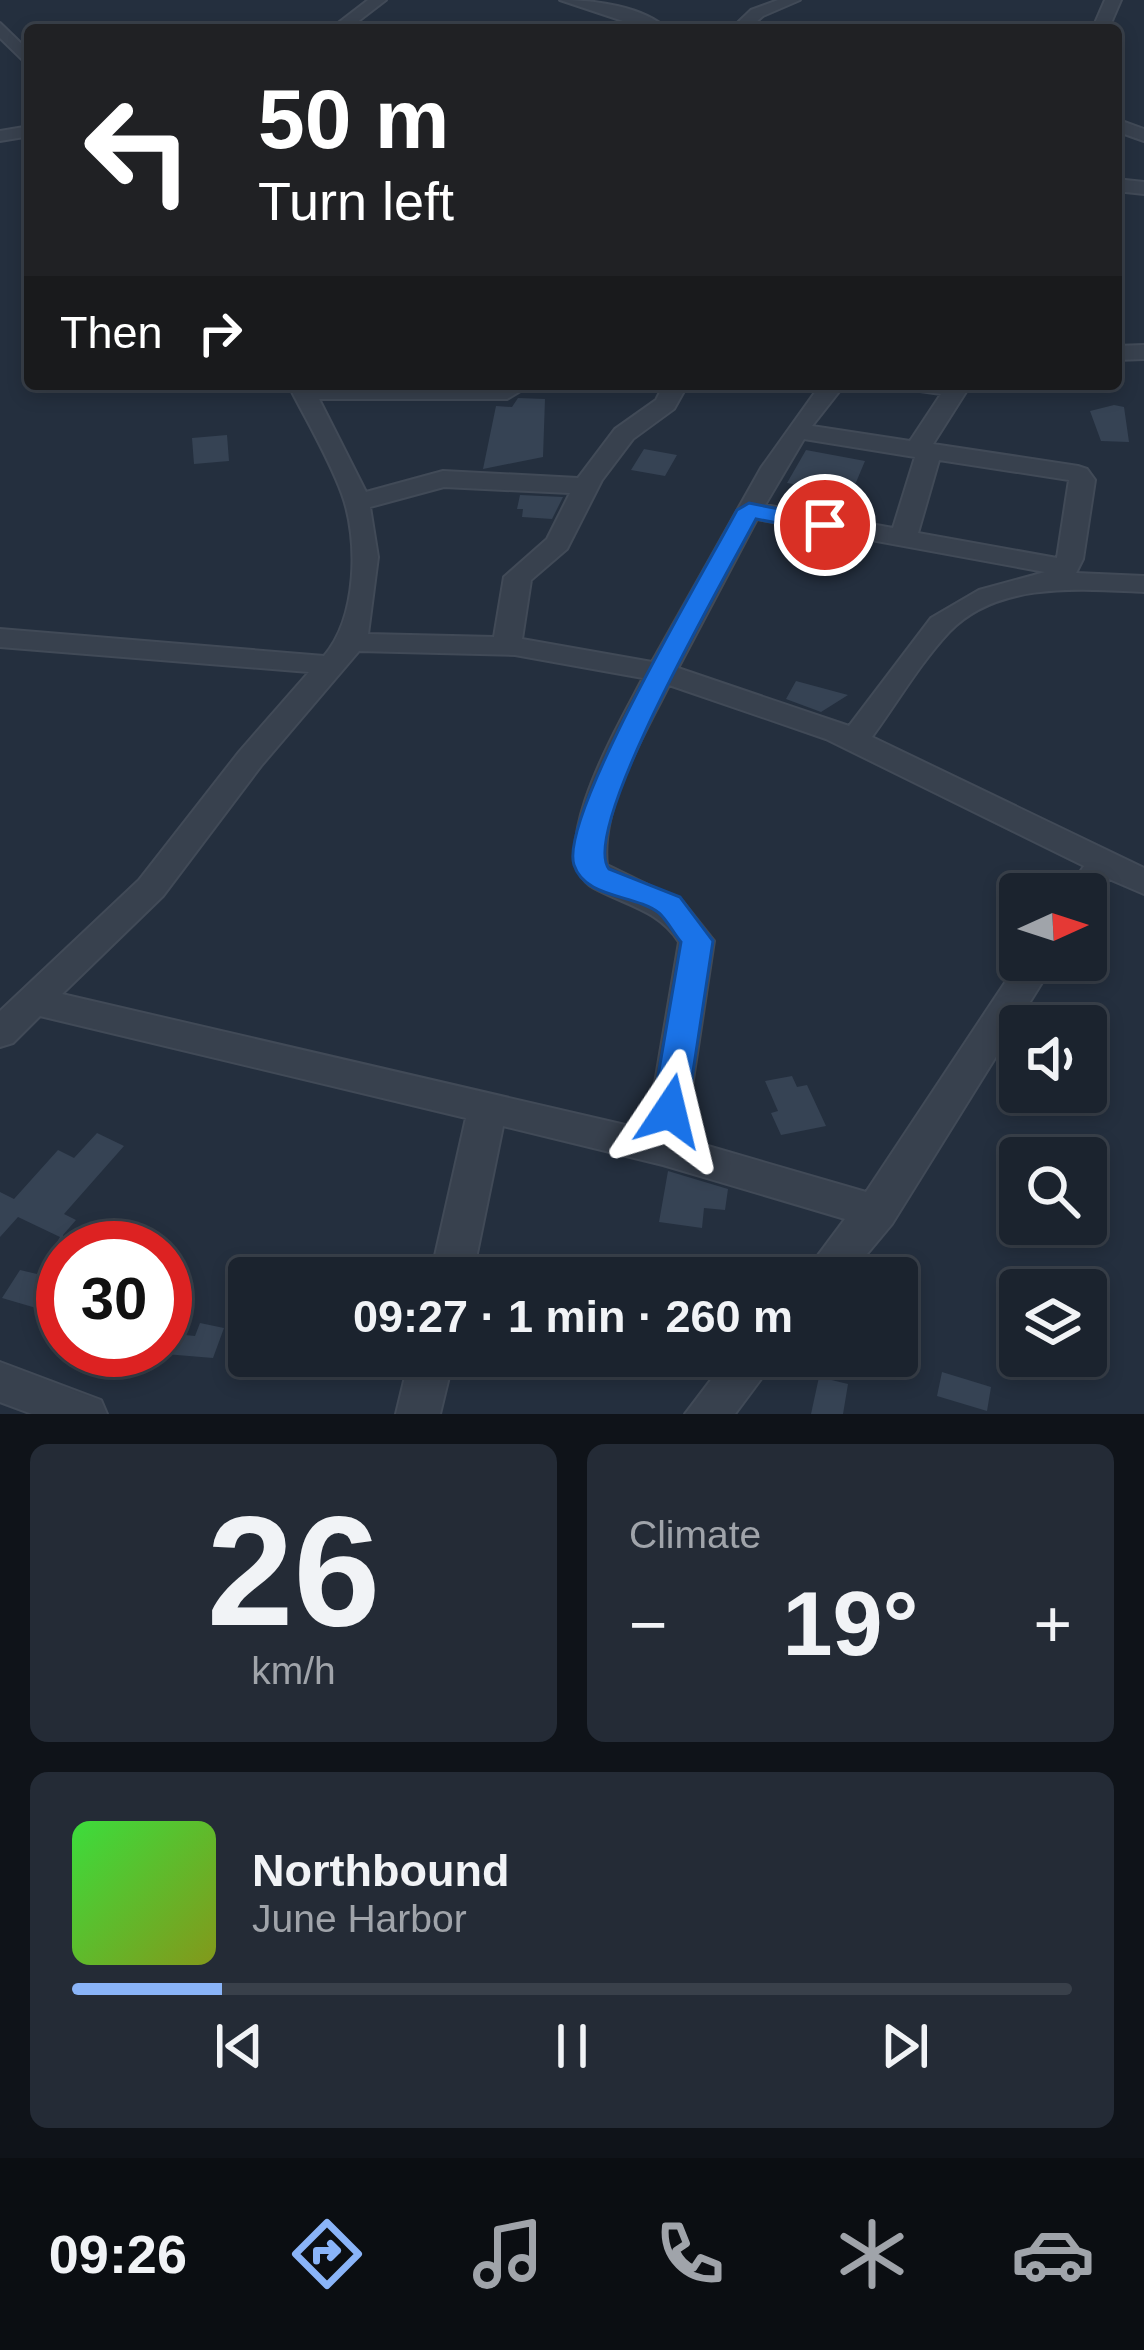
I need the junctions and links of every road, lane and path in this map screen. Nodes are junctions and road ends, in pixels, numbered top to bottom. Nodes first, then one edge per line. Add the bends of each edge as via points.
1 (378, 0) edge
2 (568, 0) edge
3 (792, 0) edge
4 (612, 21) edge
5 (345, 24) edge
6 (745, 24) edge
7 (1, 32) edge
8 (24, 56) edge
9 (304, 390) edge
10 (405, 390) edge
11 (510, 390) edge
12 (673, 390) edge
13 (827, 390) edge
14 (955, 390) edge
15 (796, 431) junction
16 (923, 451) junction
17 (587, 486) junction
18 (357, 503) junction
19 (749, 510) junction
20 (903, 539) junction
21 (1060, 573) junction
22 (1144, 584) edge
23 (0, 638) edge
24 (507, 646) junction
25 (341, 654) junction
26 (663, 674) junction
27 (854, 740) junction
28 (1102, 863) junction
29 (1096, 873) edge
30 (1144, 882) edge
31 (1025, 981) edge
32 (33, 1001) junction
33 (0, 1033) edge
34 (488, 1106) junction
35 (663, 1150) junction
36 (878, 1212) junction
37 (456, 1257) edge
38 (840, 1257) edge
39 (427, 1377) edge
40 (738, 1377) edge
41 (0, 1382) edge
42 (85, 1414) edge
43 (418, 1414) edge
44 (707, 1414) edge

1 - 5 street
2 - 4 street
3 - 6 street
7 - 8 street
9 - 18 street
10 - 11 street
12 - 17 street via 624,434
13 - 15 street
14 - 16 street
15 - 16 street
15 - 19 street
16 - 20 street
16 - 21 street via 1081,476
17 - 18 street via 443,479
17 - 24 street via 558,543 518,578
18 - 25 street via 365,557 360,610
19 - 20 street
19 - 26 street
20 - 21 street
21 - 22 street
21 - 27 street via 983,598 941,624
23 - 25 street
24 - 25 street
24 - 26 street
25 - 32 street via 151,888
26 - 27 street
26 - 35 street via 614,763 588,849 598,877 669,904 697,941
27 - 28 street
28 - 29 street
28 - 30 street
31 - 36 street
32 - 33 street
32 - 34 street
34 - 35 street
34 - 37 street
35 - 36 street
36 - 38 street
39 - 43 street
40 - 44 street
41 - 42 street

